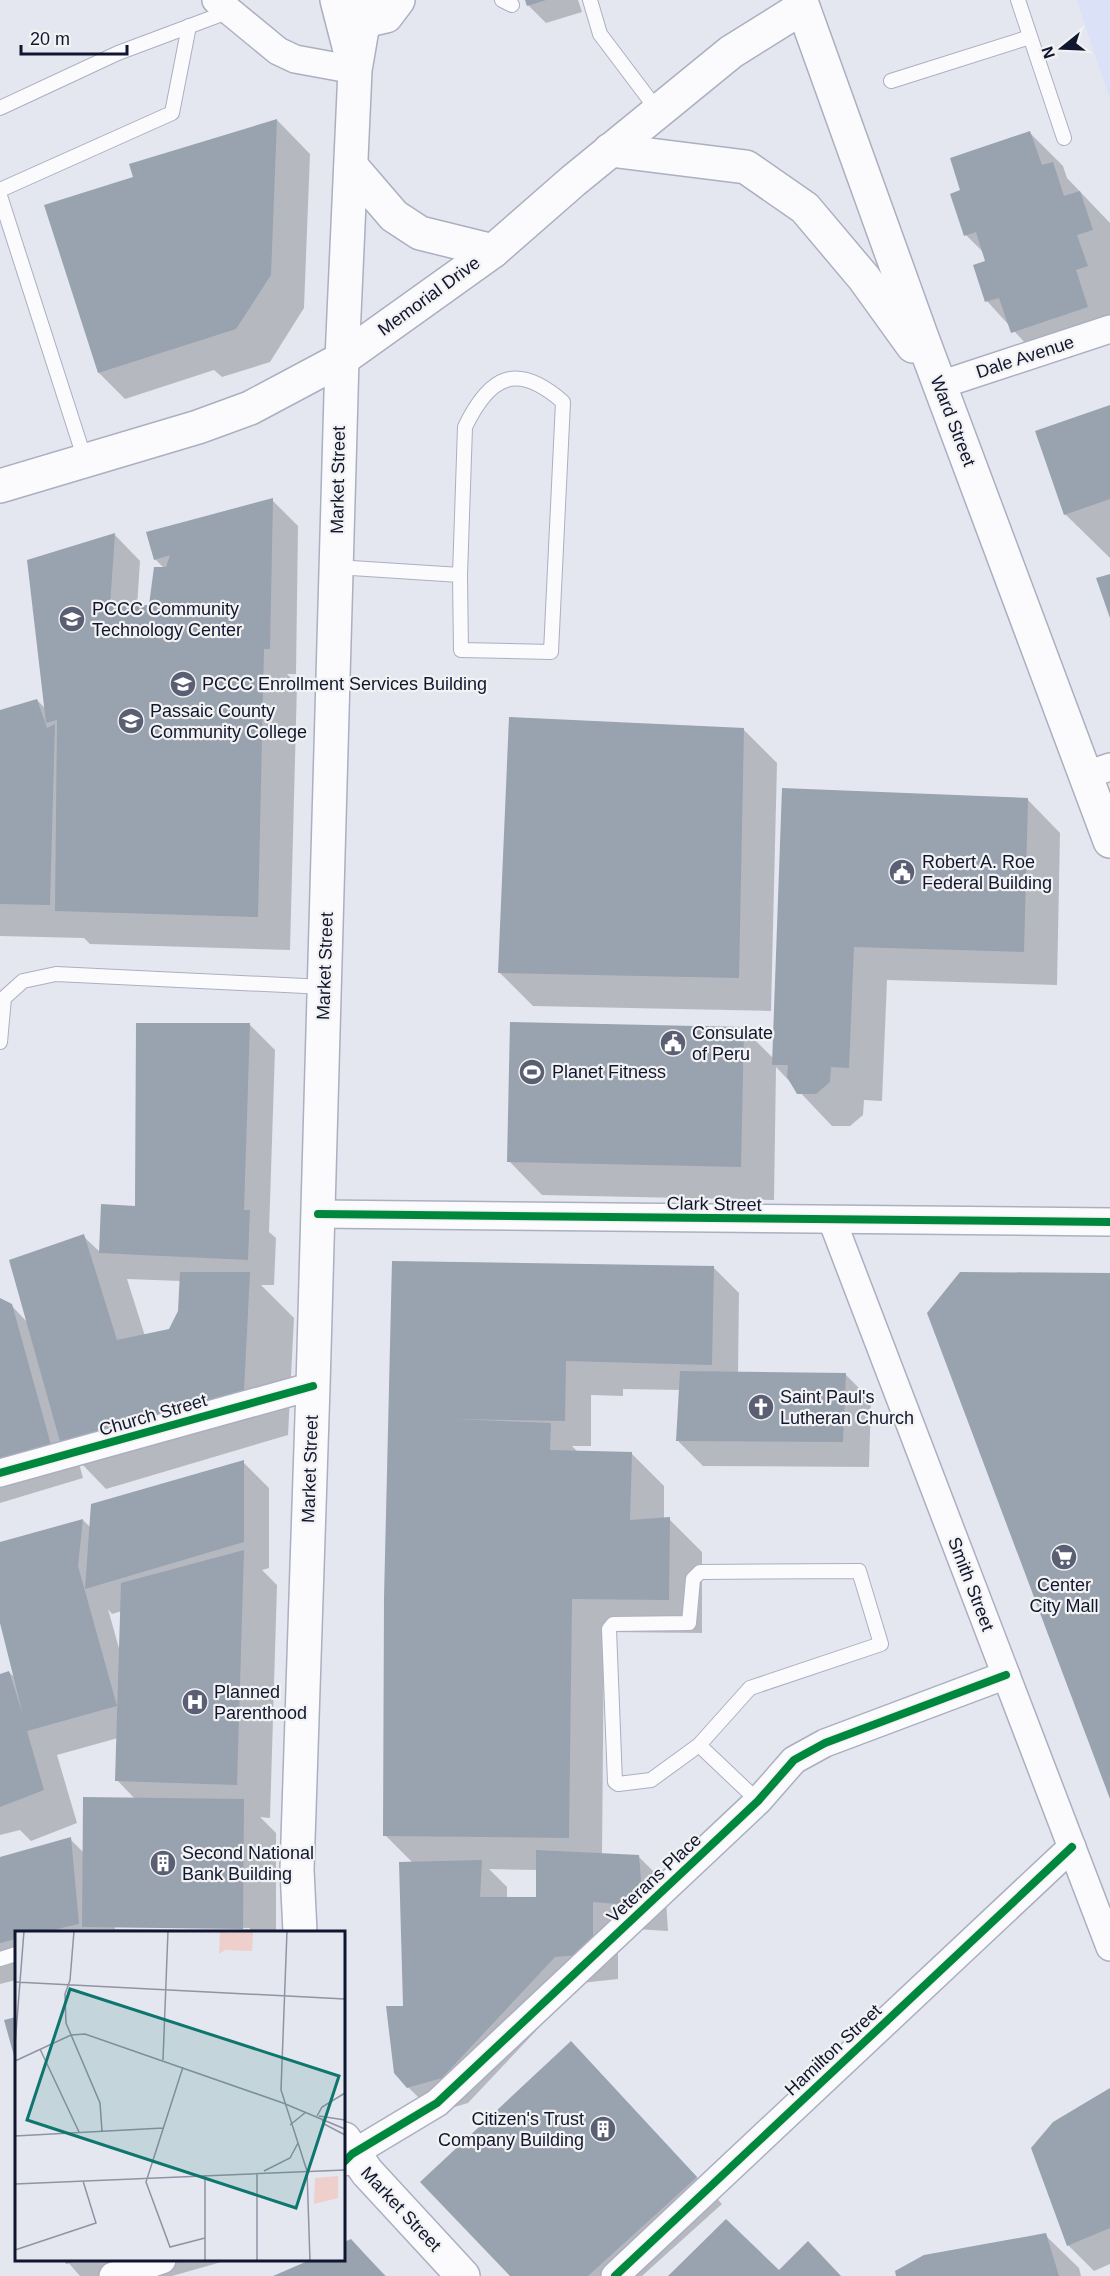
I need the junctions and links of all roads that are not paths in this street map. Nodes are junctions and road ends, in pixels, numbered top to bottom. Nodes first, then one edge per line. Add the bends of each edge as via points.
1 (337, 0) edge
2 (398, 0) edge
3 (590, 0) edge
4 (1018, 0) edge
5 (806, 2) edge
6 (223, 6) edge
7 (365, 11) edge
8 (189, 26) junction
9 (1030, 37) junction
10 (355, 70) junction
11 (891, 81) dead end
12 (0, 108) edge
13 (658, 111) junction
14 (1064, 138) dead end
15 (610, 150) junction
16 (351, 166) junction
17 (0, 190) edge
18 (0, 196) edge
19 (493, 250) junction
20 (1110, 329) edge
21 (342, 359) junction
22 (940, 385) junction
23 (85, 460) junction
24 (0, 486) edge
25 (336, 567) junction
26 (460, 576) junction
27 (1098, 771) edge
28 (1110, 841) edge
29 (325, 987) junction
30 (0, 1042) edge
31 (318, 1214) junction
32 (832, 1220) junction
33 (1110, 1222) edge
34 (313, 1386) junction
35 (0, 1473) edge
36 (1006, 1675) junction
37 (699, 1746) junction
38 (758, 1801) junction
39 (1072, 1847) junction
40 (300, 1931) edge
41 (1110, 1947) edge
42 (15, 1954) edge
43 (0, 1959) edge
44 (346, 2152) edge
45 (156, 2261) edge
46 (113, 2276) edge
47 (463, 2276) edge
48 (615, 2276) edge

1 - 10 main road
2 - 7 main road via 386,16
3 - 13 lane via 600,34
4 - 9 lane
5 - 13 main road, Memorial Drive via 731,52
5 - 22 main road, Ward Street
6 - 8 lane
6 - 10 street via 278,51 295,59
7 - 10 main road, Market Street
8 - 12 lane via 118,53
8 - 17 lane via 172,113
9 - 11 lane
9 - 14 lane
10 - 16 main road, Market Street
13 - 15 main road, Memorial Drive
15 - 19 main road, Memorial Drive
15 - 22 main road via 746,167 806,208 864,278
16 - 19 main road via 394,216 420,233
16 - 21 main road, Market Street
18 - 23 lane
19 - 21 main road, Memorial Drive
20 - 22 street, Dale Avenue
21 - 23 main road, Memorial Drive via 250,408
21 - 25 main road, Market Street
22 - 27 main road, Ward Street
23 - 24 main road, Memorial Drive
25 - 26 lane
25 - 29 main road, Market Street
26 - 26 lane via 461,650 551,652 563,402 545,386 520,376 495,384 475,406 465,427
27 - 28 main road, Ward Street
29 - 30 lane via 56,974 23,981 4,998
29 - 31 main road, Market Street
31 - 32 street, Clark Street
31 - 34 main road, Market Street
32 - 33 street, Clark Street
32 - 36 street, Smith Street
34 - 35 street, Church Street
34 - 40 main road, Market Street via 297,1870
36 - 38 street, Veterans Place via 825,1743 794,1760
36 - 39 street, Smith Street
37 - 37 lane via 750,1688 881,1644 858,1570 700,1572 693,1579 689,1623 613,1624 609,1629 615,1782 651,1780
37 - 38 lane
38 - 44 street, Veterans Place via 437,2103
39 - 41 street, Smith Street
39 - 48 street, Hamilton Street
42 - 43 lane
44 - 47 main road, Market Street
45 - 46 street

